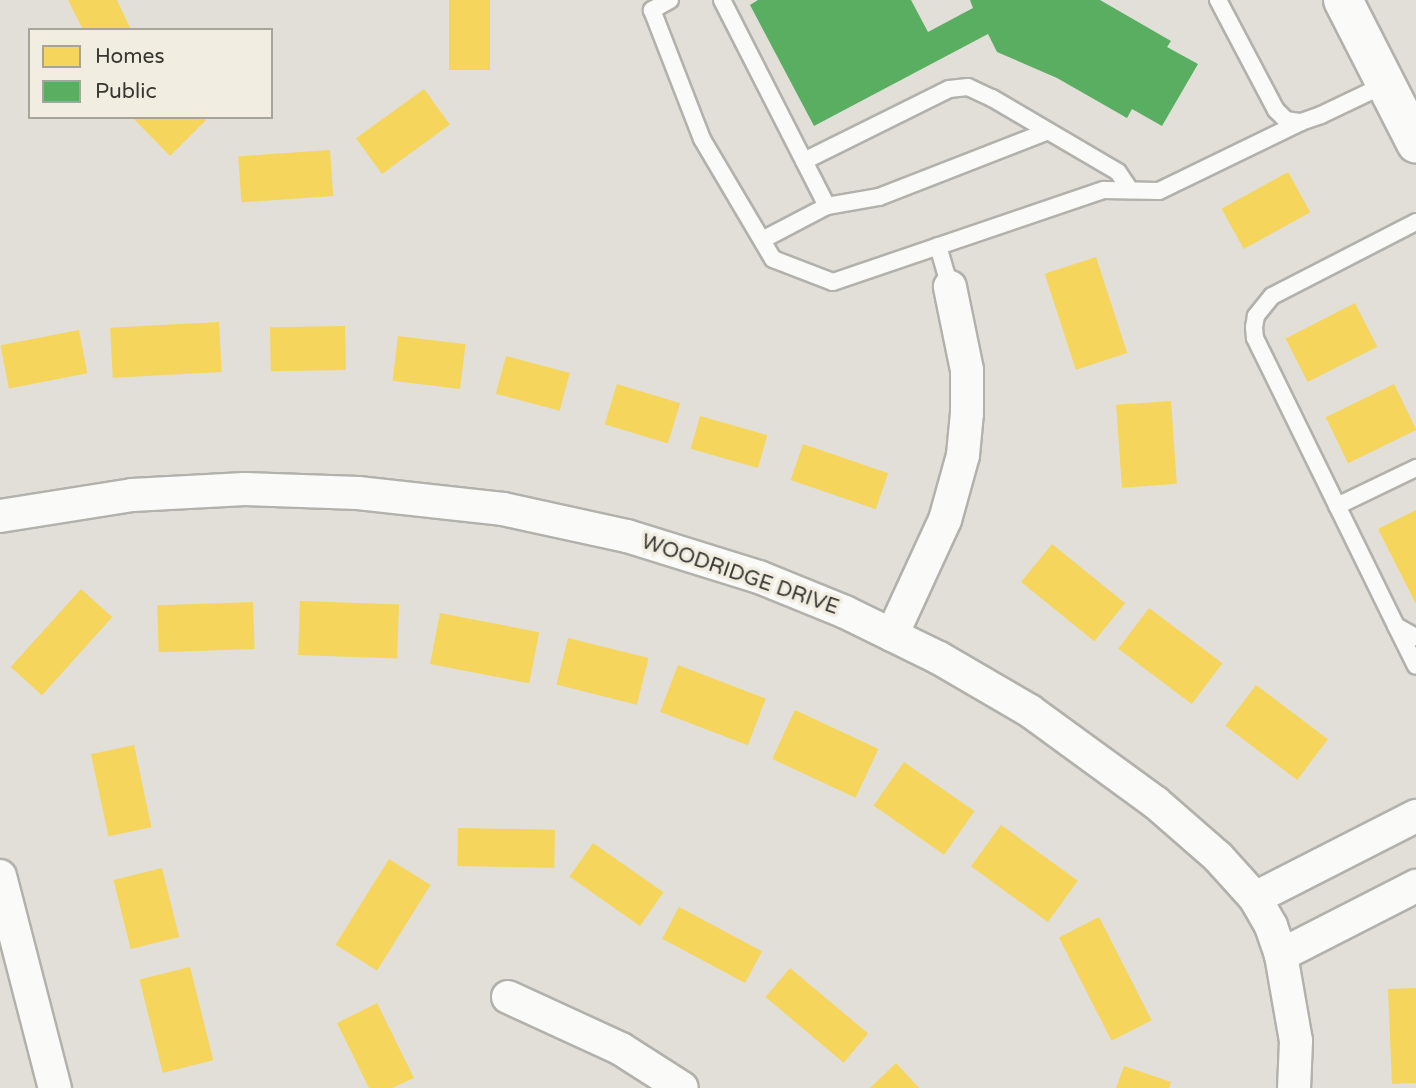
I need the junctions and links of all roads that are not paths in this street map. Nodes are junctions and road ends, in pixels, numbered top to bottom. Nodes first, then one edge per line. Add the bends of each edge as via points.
1 (670, 0) edge
2 (722, 0) edge
3 (1218, 0) edge
4 (1343, 0) edge
5 (1386, 84) junction
6 (1301, 122) junction
7 (1048, 131) junction
8 (1416, 143) edge
9 (804, 161) junction
10 (1130, 190) junction
11 (827, 206) junction
12 (1416, 222) edge
13 (762, 240) junction
14 (938, 246) junction
15 (950, 287) joint
16 (1416, 468) edge
17 (1337, 506) junction
18 (0, 516) edge
19 (1396, 626) junction
20 (892, 635) junction
21 (1416, 637) edge
22 (1416, 666) edge
23 (1416, 816) edge
24 (0, 876) edge
25 (1416, 886) edge
26 (1255, 898) junction
27 (1281, 955) junction
28 (508, 998) dead end
29 (55, 1088) edge
30 (682, 1088) edge
31 (1294, 1088) edge

1 - 13 lane via 652,10 702,139
2 - 9 lane
3 - 6 lane via 1276,110 1286,120
4 - 5 street
5 - 6 lane
5 - 8 street
6 - 10 lane via 1158,191
7 - 9 lane via 968,87 949,89
7 - 10 lane via 1118,172
7 - 11 lane via 879,197
9 - 11 lane
10 - 14 lane via 1104,190
11 - 13 lane
12 - 17 lane via 1272,296 1256,316 1255,338
13 - 14 lane via 773,258 833,282
14 - 15 lane
15 - 20 street via 967,370 963,455 945,520
16 - 17 lane
17 - 19 lane
18 - 20 street, WOODRIDGE DRIVE via 132,495 245,489 358,492 503,509 628,536 760,578
19 - 21 lane
19 - 22 lane
20 - 26 street, WOODRIDGE DRIVE via 1030,711 1093,754 1219,857
23 - 26 street
24 - 29 street
25 - 27 street
26 - 27 street, WOODRIDGE DRIVE
27 - 31 street, WOODRIDGE DRIVE via 1296,1041
28 - 30 street via 621,1049

